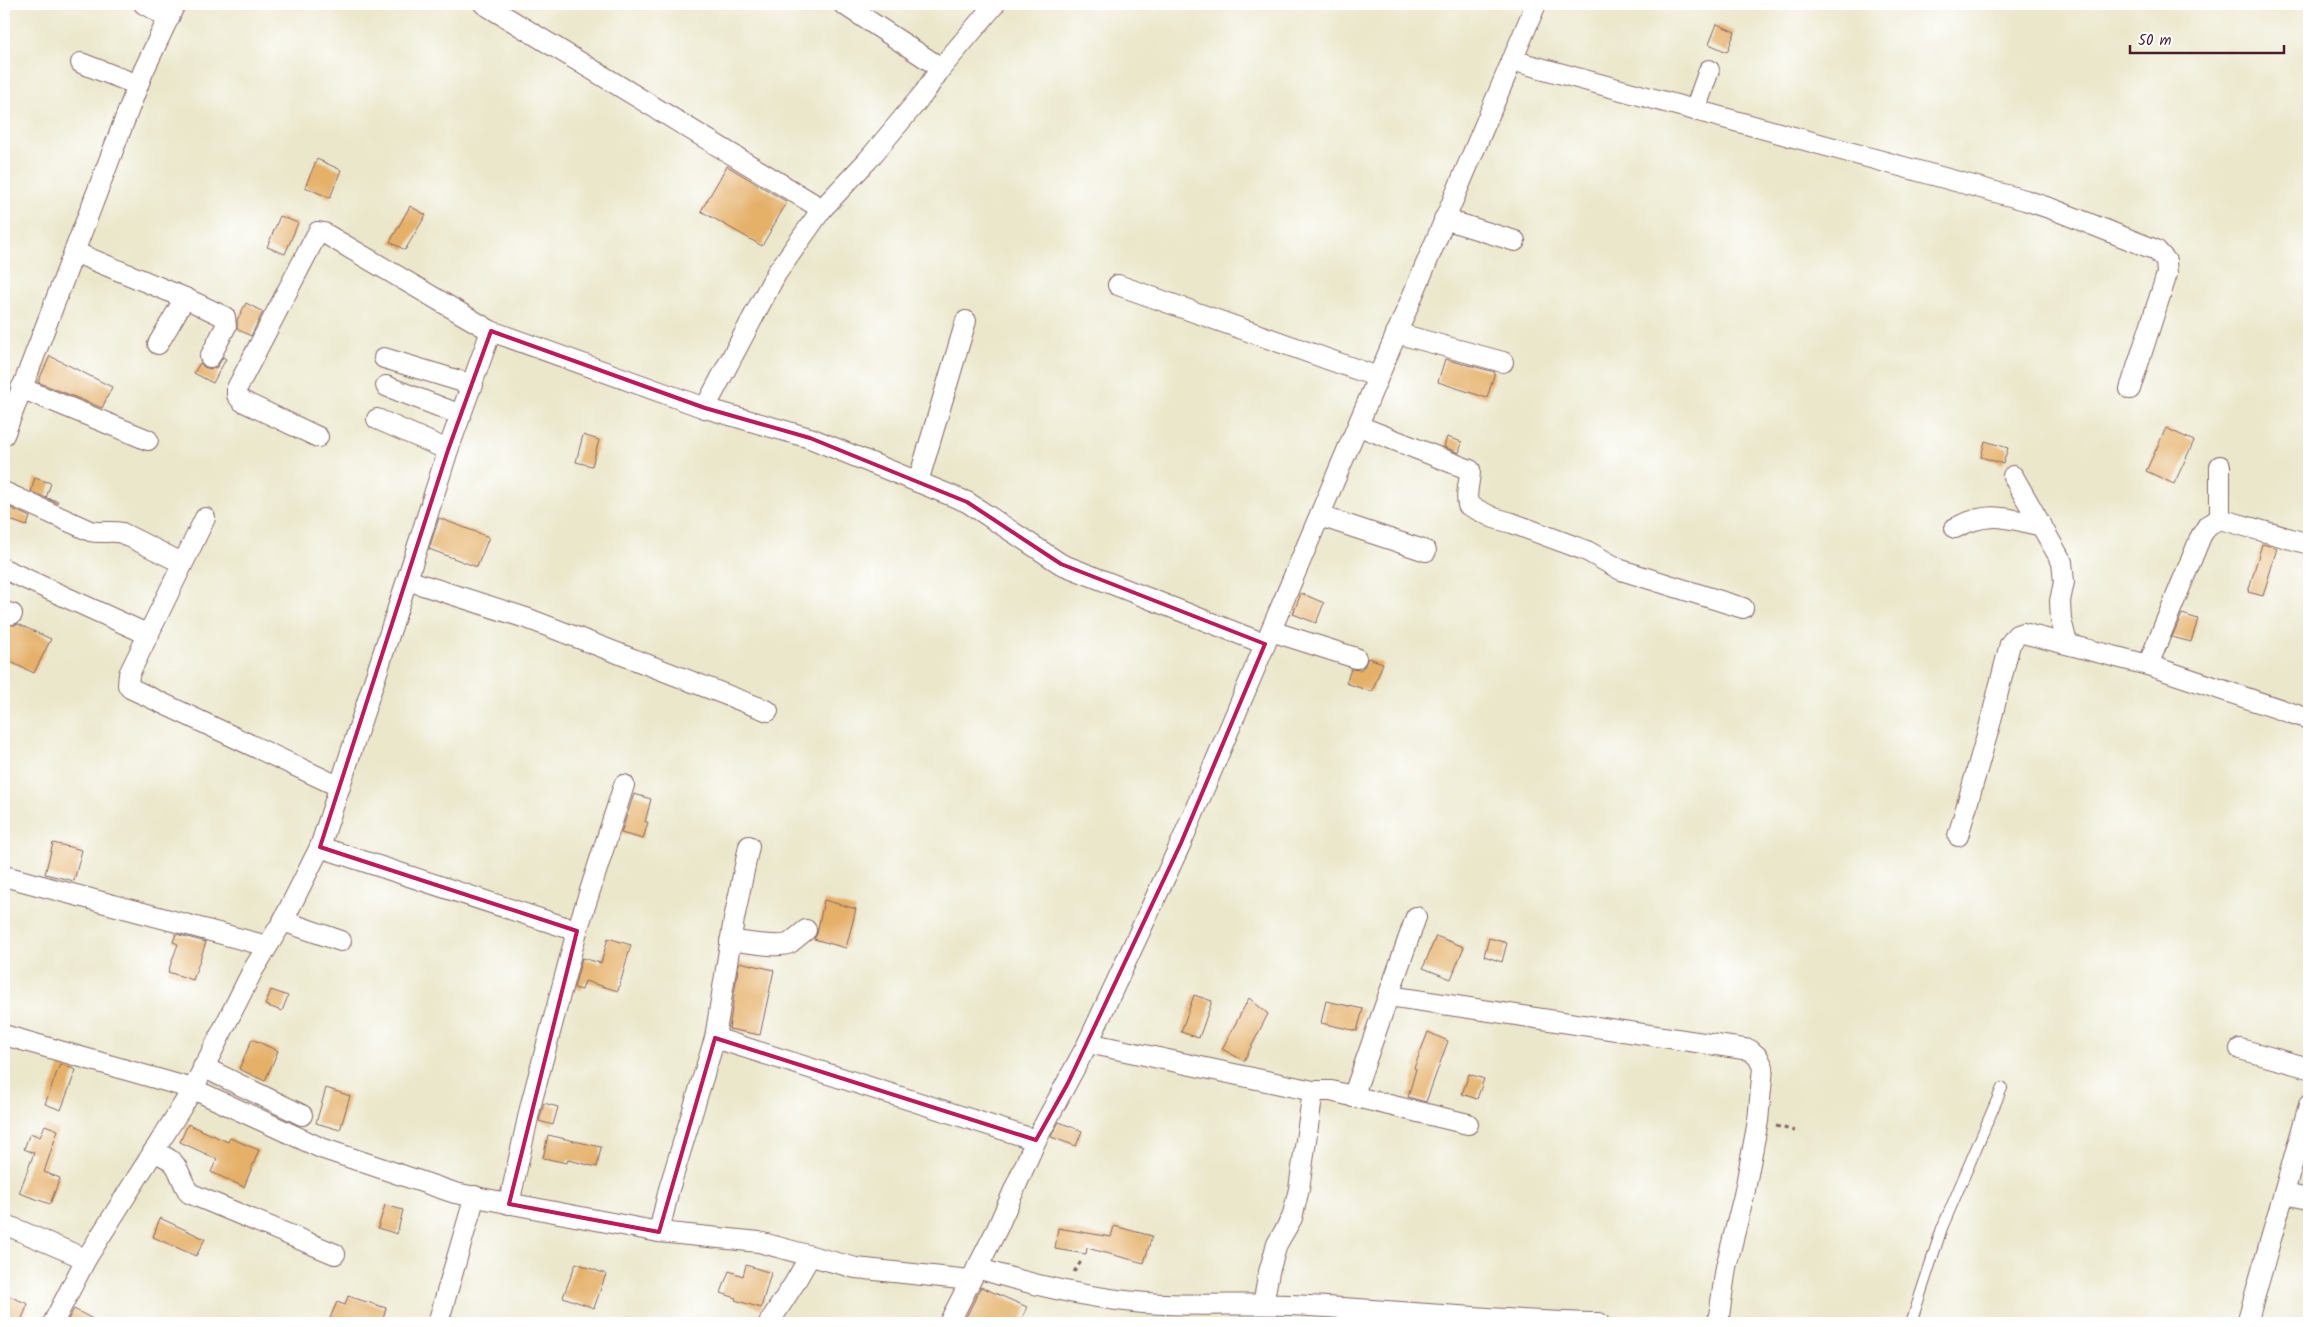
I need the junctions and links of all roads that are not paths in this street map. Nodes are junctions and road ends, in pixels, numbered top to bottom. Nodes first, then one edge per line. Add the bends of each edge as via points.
1 (144, 4) edge
2 (484, 4) edge
3 (843, 4) edge
4 (995, 4) edge
5 (1536, 4) edge
6 (172, 11) edge
7 (1512, 60) junction
8 (81, 63) dead end
9 (941, 68) junction
10 (1709, 70) dead end
11 (138, 85) junction
12 (1696, 110) junction
13 (822, 209) junction
14 (1444, 218) junction
15 (1514, 241) dead end
16 (74, 252) junction
17 (1118, 285) dead end
18 (186, 298) junction
19 (966, 322) dead end
20 (492, 331) junction
21 (1396, 332) junction
22 (158, 344) dead end
23 (210, 357) dead end
24 (384, 358) dead end
25 (1503, 362) dead end
26 (1378, 377) junction
27 (386, 386) dead end
28 (473, 386) junction
29 (21, 388) junction
30 (2130, 389) dead end
31 (705, 408) junction
32 (461, 415) junction
33 (377, 419) dead end
34 (1359, 426) junction
35 (4, 435) edge
36 (318, 437) dead end
37 (148, 440) dead end
38 (448, 450) junction
39 (2220, 466) dead end
40 (2013, 476) dead end
41 (918, 482) junction
42 (4, 492) edge
43 (1320, 516) junction
44 (205, 518) dead end
45 (2220, 519) junction
46 (2042, 526) junction
47 (1955, 528) dead end
48 (2309, 544) edge
49 (1426, 551) dead end
50 (182, 563) junction
51 (4, 569) edge
52 (407, 580) junction
53 (1742, 608) dead end
54 (148, 635) junction
55 (1268, 638) junction
56 (2068, 643) junction
57 (1356, 658) dead end
58 (2148, 665) junction
59 (768, 711) dead end
60 (2309, 719) edge
61 (624, 785) dead end
62 (340, 787) junction
63 (1958, 836) dead end
64 (749, 846) dead end
65 (320, 847) junction
66 (4, 876) edge
67 (1416, 917) dead end
68 (283, 921) junction
69 (806, 930) dead end
70 (577, 931) junction
71 (341, 941) dead end
72 (730, 941) junction
73 (267, 946) junction
74 (1389, 996) junction
75 (4, 1035) edge
76 (715, 1038) junction
77 (1088, 1043) junction
78 (2240, 1049) dead end
79 (203, 1067) junction
80 (2309, 1068) edge
81 (2002, 1088) dead end
82 (193, 1089) junction
83 (1312, 1090) junction
84 (1353, 1097) junction
85 (2309, 1105) edge
86 (302, 1115) dead end
87 (1468, 1124) dead end
88 (1036, 1140) junction
89 (154, 1152) junction
90 (2284, 1194) junction
91 (475, 1196) junction
92 (2309, 1199) edge
93 (509, 1204) junction
94 (4, 1224) edge
95 (659, 1232) junction
96 (335, 1254) dead end
97 (810, 1256) junction
98 (86, 1258) junction
99 (974, 1274) junction
100 (1263, 1304) junction
101 (770, 1321) dead end
102 (53, 1323) edge
103 (438, 1323) edge
104 (949, 1323) edge
105 (1600, 1323) edge
106 (1718, 1323) edge
107 (1911, 1323) edge
108 (2247, 1323) edge

1 - 6 street
2 - 13 street
3 - 9 street
4 - 9 street
5 - 7 street
6 - 11 street
7 - 12 street
7 - 14 street
8 - 11 street
9 - 13 street via 868,160
10 - 12 street
11 - 16 street
12 - 30 street via 2032,203 2156,250 2166,262 2167,274
13 - 31 street via 776,274
14 - 15 street
14 - 21 street
16 - 18 street
16 - 29 street
17 - 26 street
18 - 22 street
18 - 23 street via 225,317 226,326
19 - 41 street
20 - 28 street
20 - 31 street
20 - 36 street via 318,232 237,388 237,396 242,402
21 - 25 street
21 - 26 street
24 - 28 street
26 - 34 street
27 - 32 street
28 - 32 street
29 - 35 street
29 - 37 street
31 - 41 street via 810,438
32 - 38 street
33 - 38 street
34 - 43 street
34 - 53 street via 1470,470 1465,493 1468,505 1479,511 1587,551 1621,570
38 - 52 street
39 - 45 street
40 - 46 street
41 - 55 street via 967,502 1061,564
42 - 50 street via 90,531 122,533
43 - 49 street
43 - 55 street
44 - 50 street
45 - 48 street
45 - 58 street via 2208,525 2201,536
46 - 47 street via 1983,516
46 - 56 street via 2062,562 2061,620
50 - 54 street
51 - 54 street
52 - 59 street via 529,619
52 - 62 street
54 - 62 street via 129,674 130,688
55 - 57 street
55 - 77 street via 1181,843
56 - 58 street
56 - 63 street via 2023,633 2010,644
58 - 60 street
61 - 70 street
62 - 65 street
64 - 72 street
65 - 68 street
65 - 70 street
66 - 73 street
67 - 74 street
68 - 71 street
68 - 73 street
69 - 72 street via 789,943 773,946
70 - 93 street via 531,1104
72 - 76 street
73 - 79 street
74 - 84 street
74 - 106 street via 1750,1050 1758,1057 1763,1067 1758,1121 1726,1267
75 - 82 street
76 - 88 street
76 - 95 street
77 - 83 street
77 - 88 street
78 - 80 street
79 - 82 street
79 - 86 street
81 - 107 lane via 1942,1228
82 - 89 street
82 - 91 street via 321,1148 455,1193
83 - 84 street
83 - 100 street via 1299,1189 1292,1218 1277,1244
84 - 87 street
85 - 90 street
88 - 99 street
89 - 96 street via 170,1158 179,1169 181,1181 189,1194
89 - 98 street
90 - 92 street
90 - 108 street
91 - 93 street
91 - 103 street
93 - 95 street
94 - 98 street
95 - 97 street via 759,1242
97 - 99 street via 856,1268
97 - 101 street
98 - 102 street
99 - 100 street via 1117,1300
99 - 104 street
100 - 105 street via 1418,1312 1524,1322

